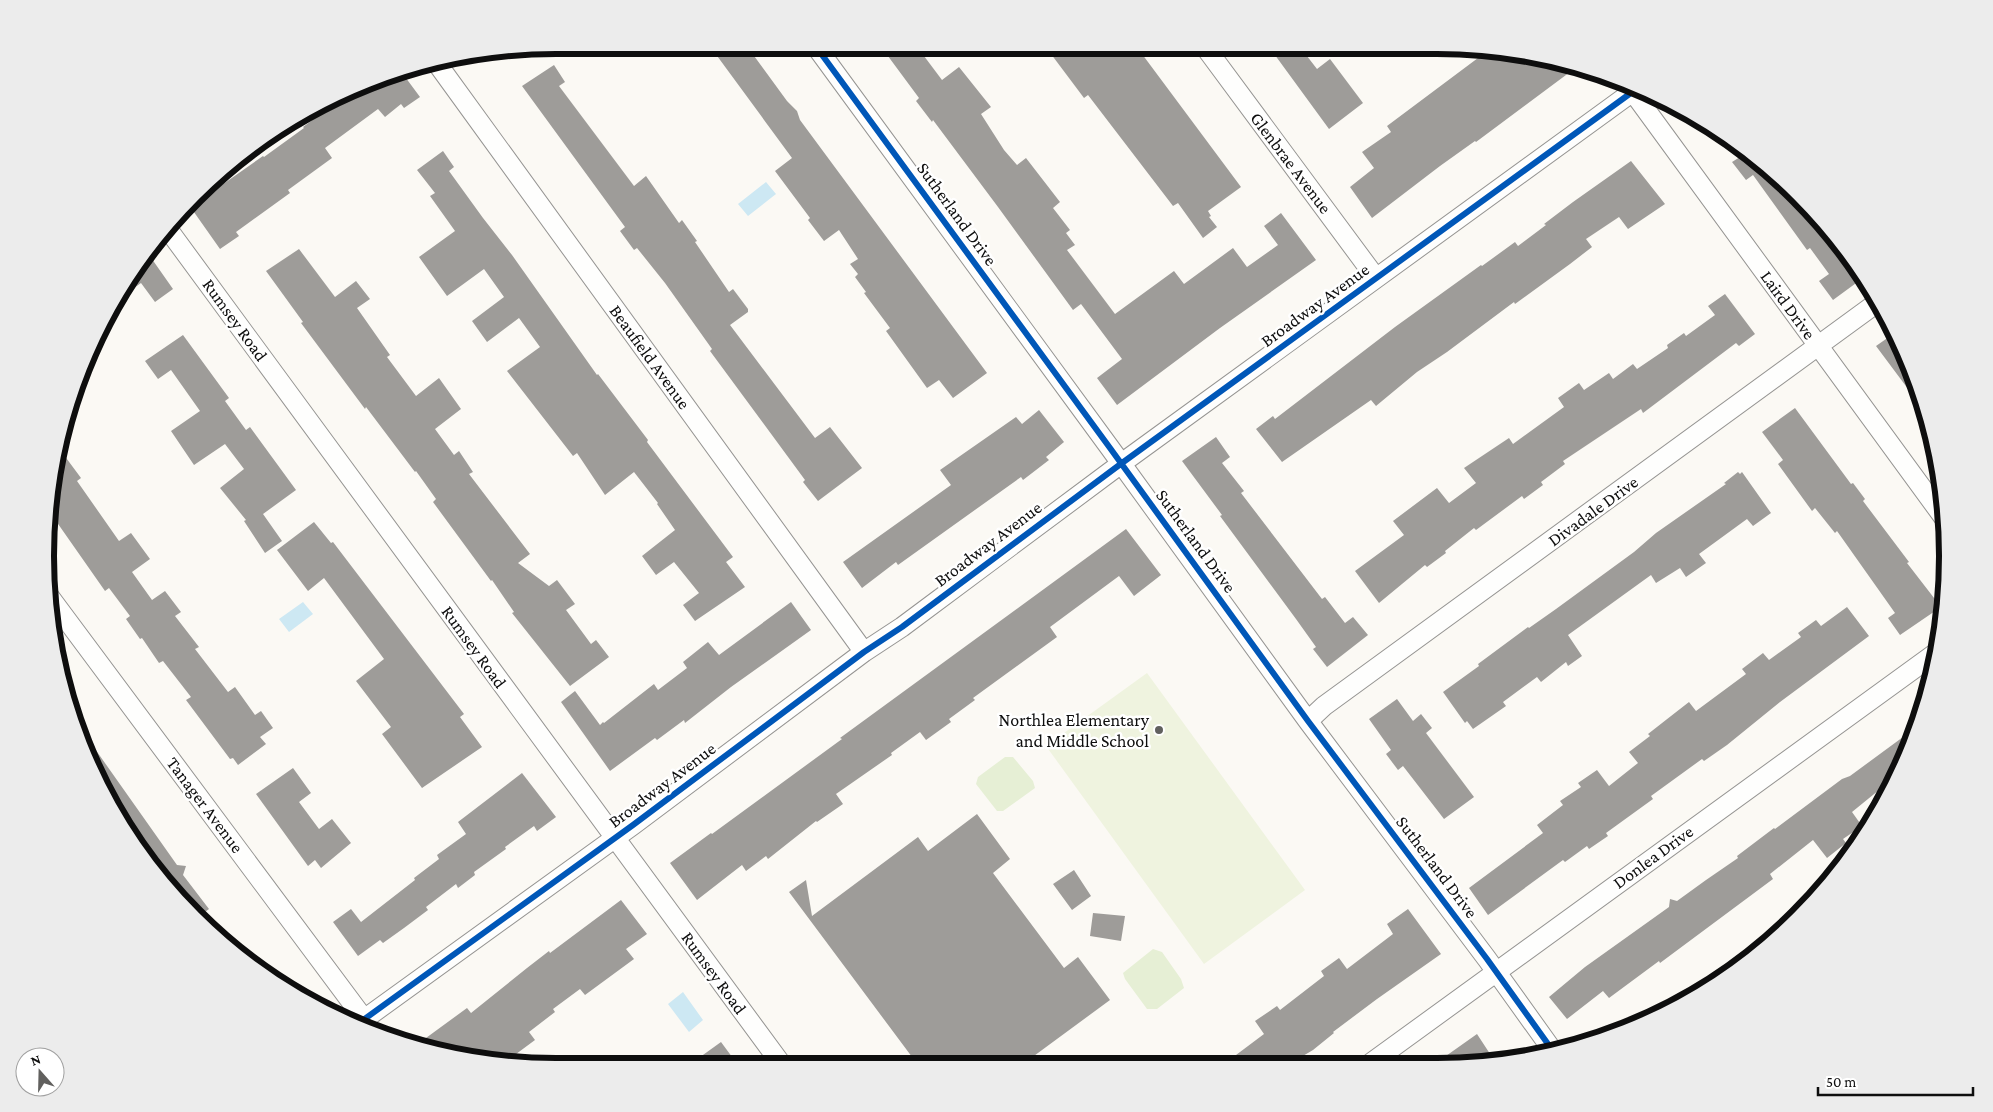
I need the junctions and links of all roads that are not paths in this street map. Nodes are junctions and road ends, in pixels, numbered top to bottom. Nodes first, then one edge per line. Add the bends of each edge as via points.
1 (821, 54) edge
2 (1210, 54) edge
3 (440, 68) edge
4 (1630, 92) edge
5 (1637, 96) edge
6 (171, 234) edge
7 (1376, 278) junction
8 (1873, 306) edge
9 (1818, 346) junction
10 (1122, 463) junction
11 (1937, 508) edge
12 (57, 606) edge
13 (864, 652) junction
14 (1929, 658) edge
15 (1308, 721) junction
16 (615, 838) junction
17 (1496, 972) junction
18 (360, 1018) edge
19 (364, 1020) edge
20 (1549, 1045) edge
21 (777, 1058) edge
22 (1378, 1058) edge

1 - 10 street, Sutherland Drive
2 - 7 street, Glenbrae Avenue
3 - 13 street, Beaufield Avenue
4 - 7 street, Broadway Avenue
5 - 9 street, Laird Drive
6 - 16 street, Rumsey Road
7 - 10 street, Broadway Avenue
8 - 9 street, Divadale Drive
9 - 11 street, Laird Drive
9 - 15 street, Divadale Drive via 1324,706
10 - 13 street, Broadway Avenue
10 - 15 street, Sutherland Drive
12 - 18 street, Tanager Avenue
13 - 16 street, Broadway Avenue
14 - 17 street, Donlea Drive
15 - 17 street, Sutherland Drive
16 - 19 street, Broadway Avenue
16 - 21 street, Rumsey Road
17 - 20 street, Sutherland Drive
17 - 22 street, Donlea Drive

